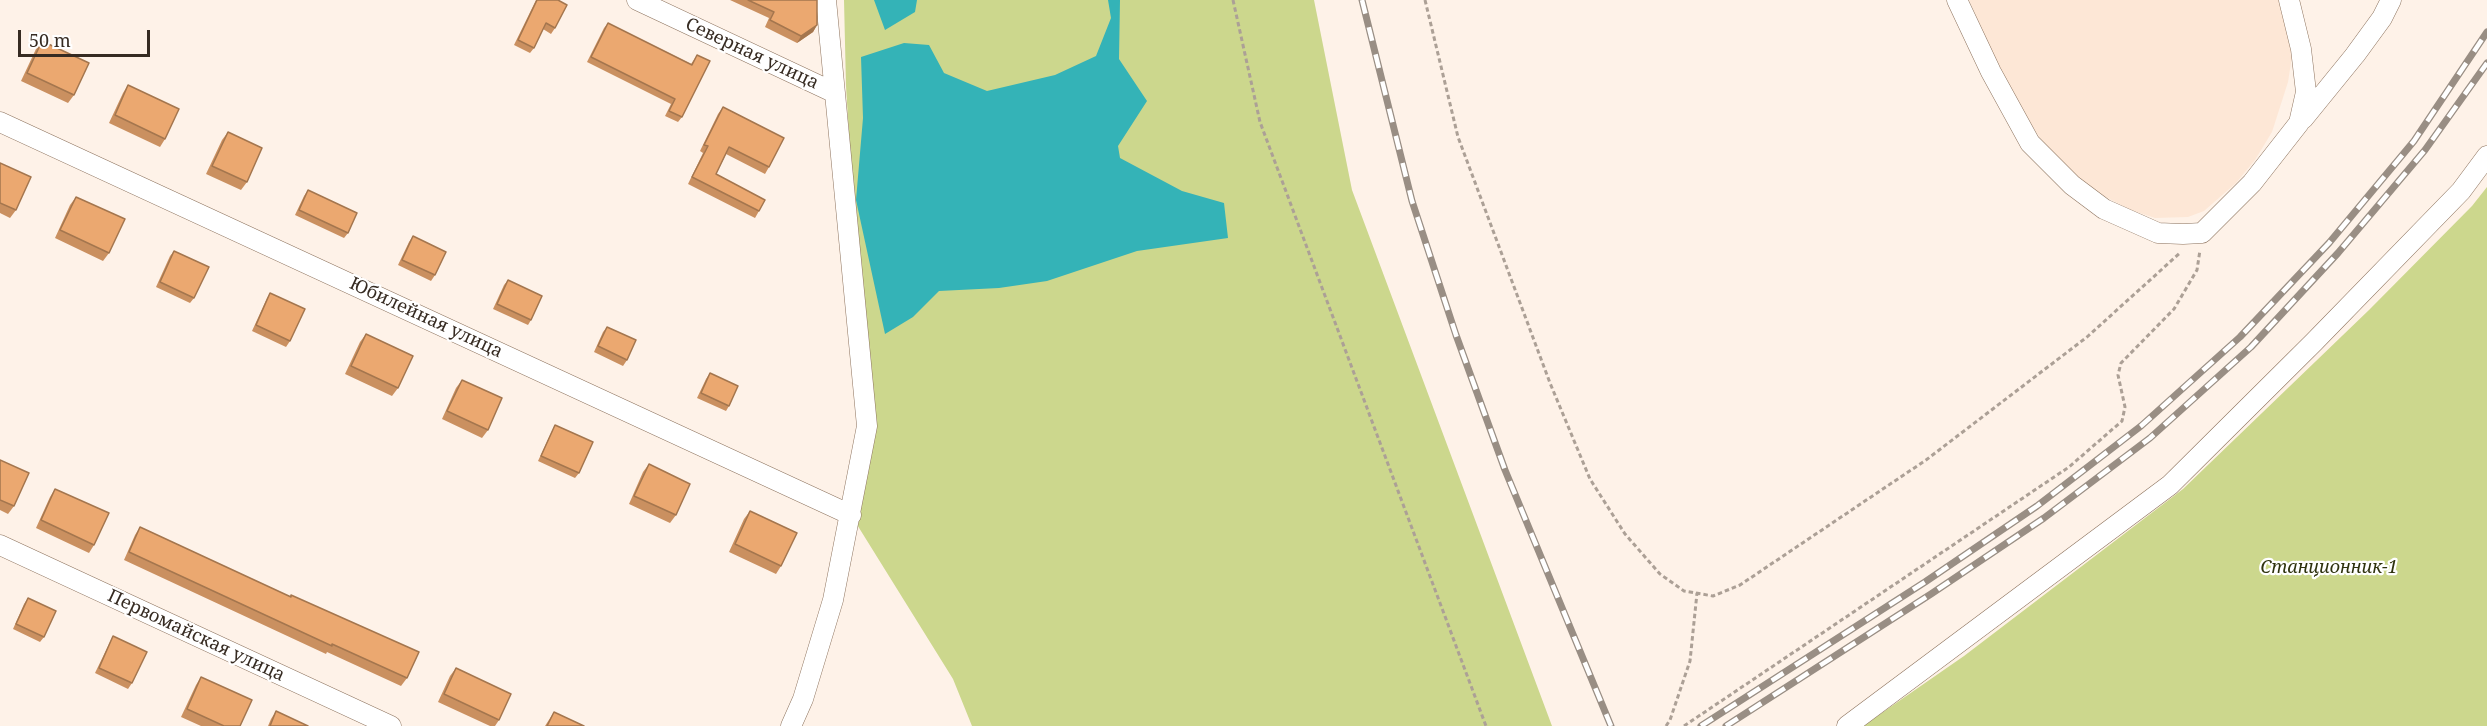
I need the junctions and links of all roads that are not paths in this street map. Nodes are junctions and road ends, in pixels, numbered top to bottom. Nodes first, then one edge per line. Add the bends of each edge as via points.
1 (637, 0) edge
2 (826, 0) edge
3 (1957, 0) edge
4 (2289, 0) edge
5 (2391, 0) edge
6 (835, 93) junction
7 (0, 122) edge
8 (2299, 123) junction
9 (2487, 156) edge
10 (851, 515) junction
11 (0, 545) edge
12 (391, 726) edge
13 (791, 726) edge
14 (1847, 726) edge

1 - 6 street, Северная улица
2 - 6 street
3 - 8 street via 2030,144 2072,185 2104,209 2143,228 2158,233 2202,233 2252,183
4 - 8 street via 2306,92
5 - 8 street via 2355,55
6 - 10 street via 867,426
7 - 10 street, Юбилейная улица
9 - 14 street via 2445,207 2170,485
10 - 13 street via 833,600
11 - 12 street, Первомайская улица

